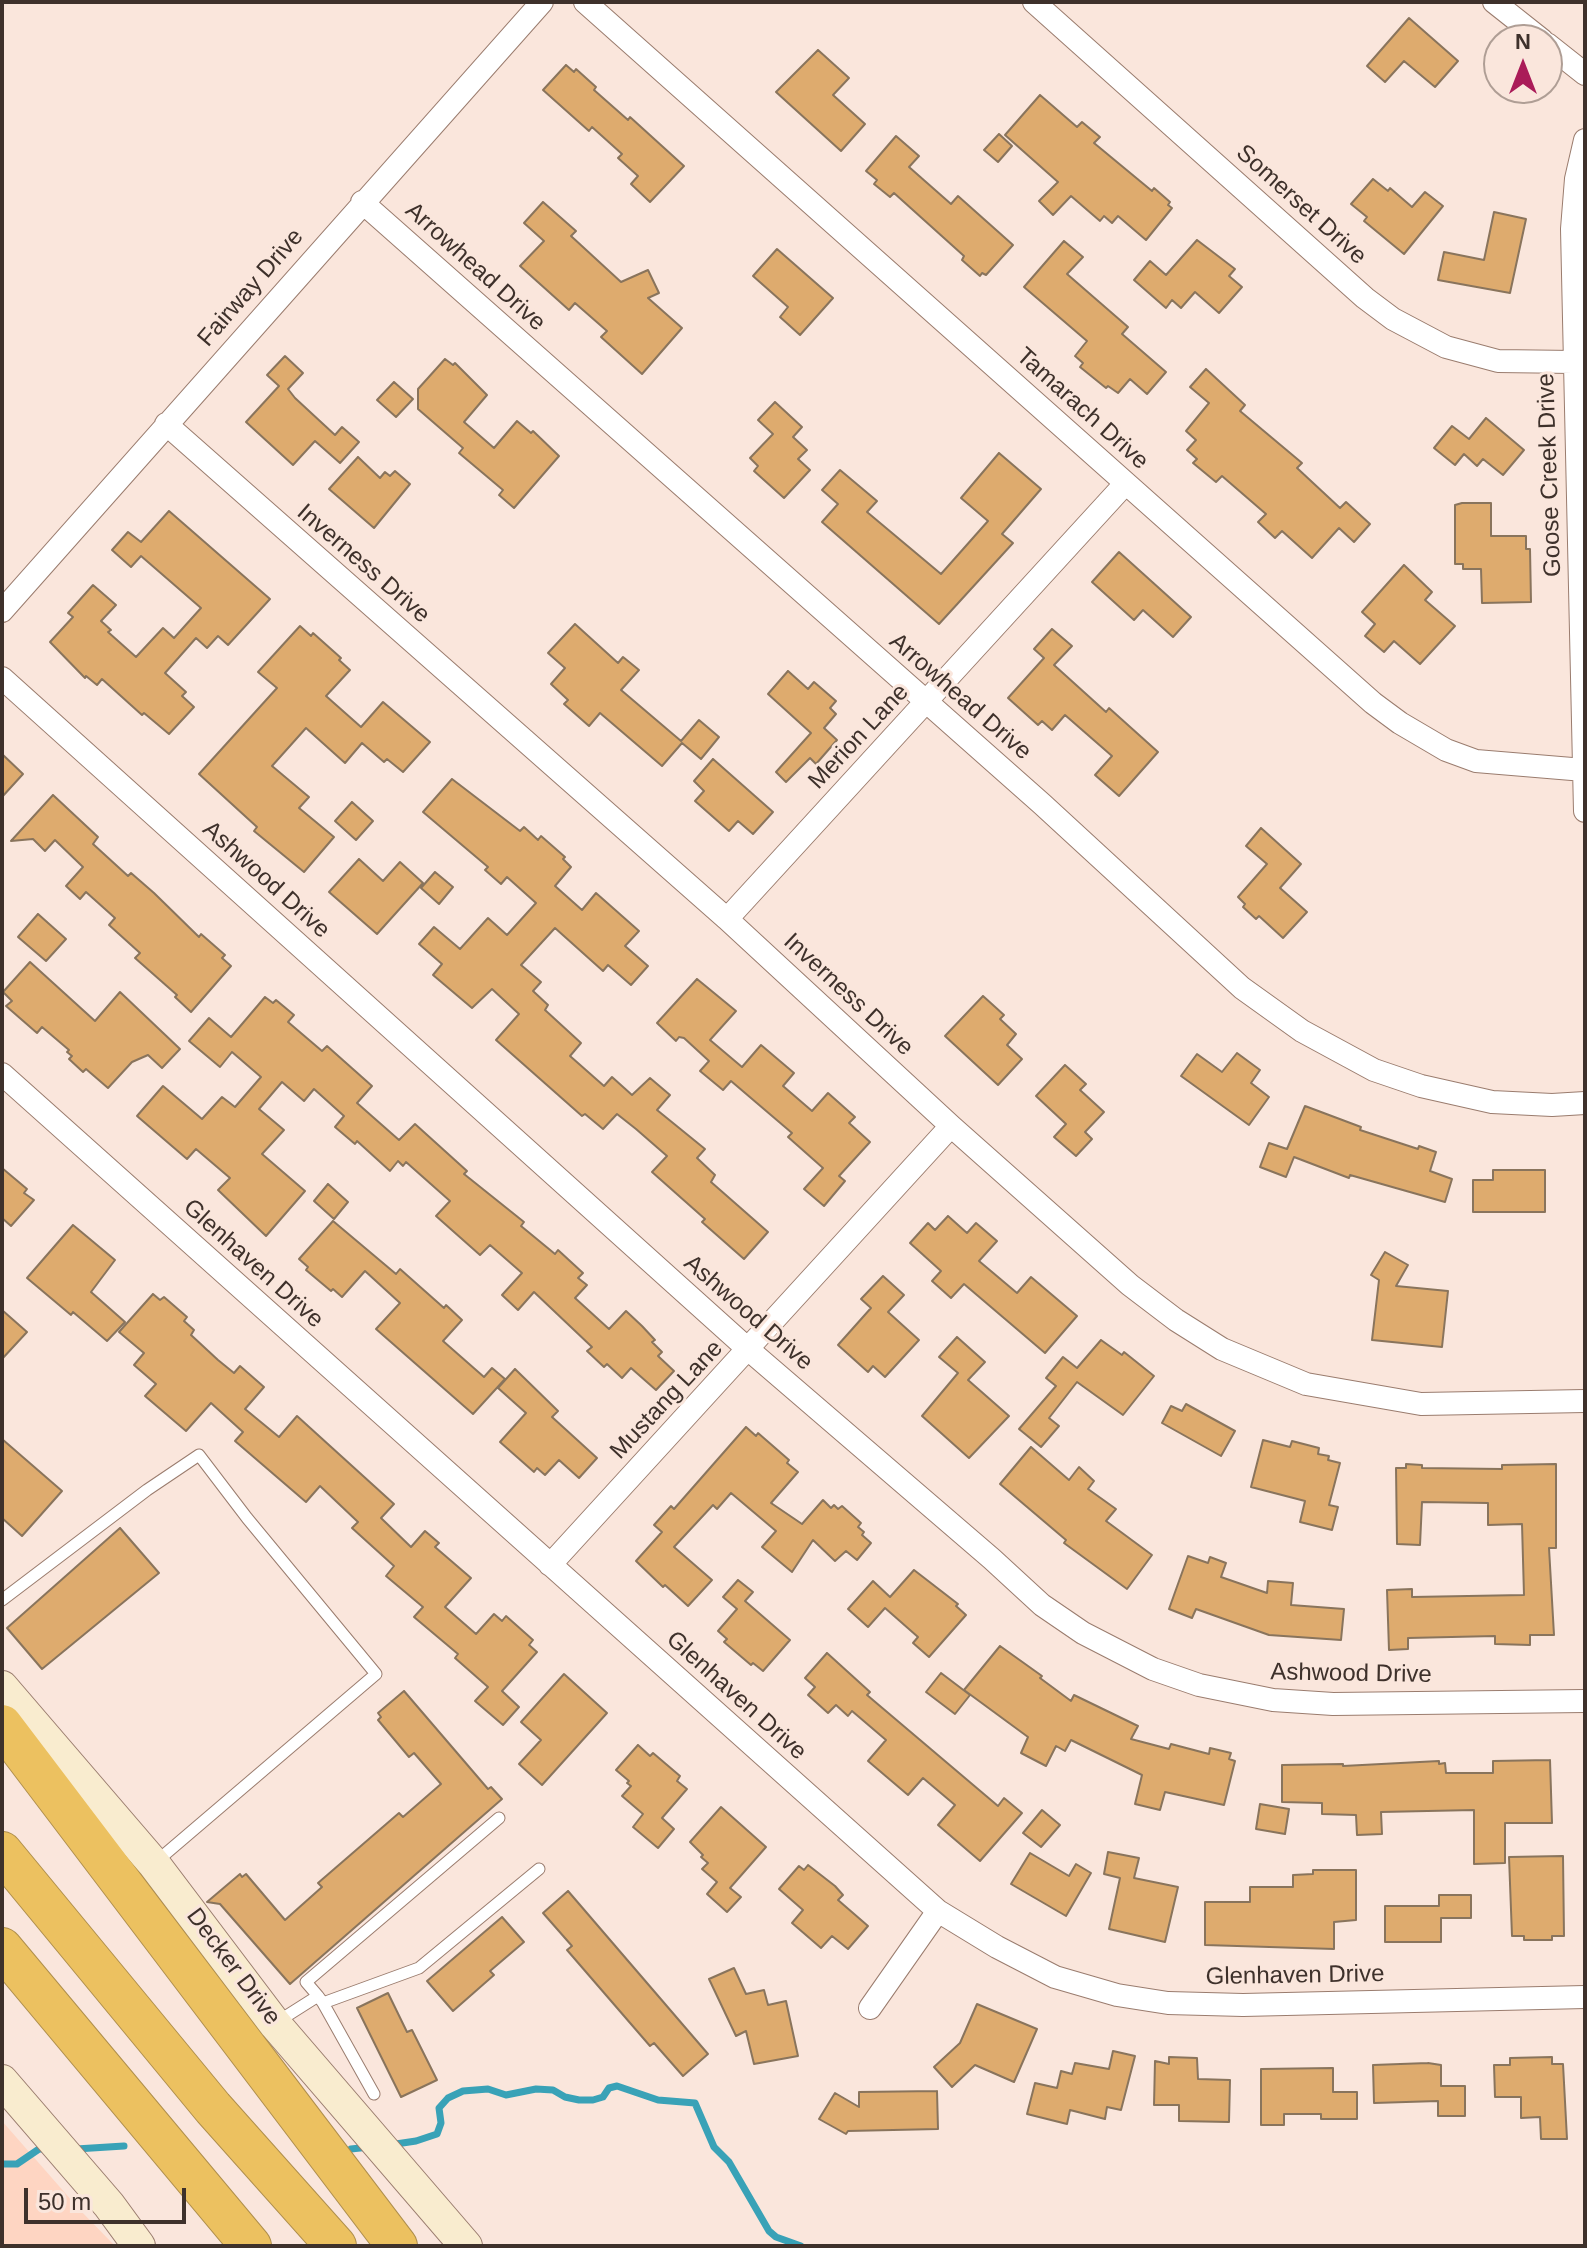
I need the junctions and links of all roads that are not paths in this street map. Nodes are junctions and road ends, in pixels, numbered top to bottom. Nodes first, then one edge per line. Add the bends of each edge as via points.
1 (542, 2) edge
2 (585, 2) edge
3 (1034, 2) edge
4 (1494, 2) edge
5 (1522, 24) edge
6 (1563, 57) edge
7 (1585, 74) edge
8 (1585, 140) edge
9 (362, 202) junction
10 (1573, 362) junction
11 (166, 424) junction
12 (1125, 484) junction
13 (2, 611) edge
14 (2, 678) edge
15 (926, 703) junction
16 (1584, 770) edge
17 (1585, 811) edge
18 (727, 919) junction
19 (2, 1074) edge
20 (1585, 1103) edge
21 (951, 1126) junction
22 (749, 1350) junction
23 (1585, 1401) edge
24 (550, 1565) junction
25 (2, 1600) edge
26 (2, 1687) edge
27 (1585, 1701) edge
28 (2, 1725) edge
29 (499, 1818) dead end
30 (2, 1852) edge
31 (154, 1864) junction
32 (539, 1869) dead end
33 (938, 1911) junction
34 (2, 1948) edge
35 (1585, 1997) edge
36 (321, 1999) junction
37 (870, 2008) dead end
38 (275, 2024) junction
39 (8, 2088) edge
40 (374, 2094) dead end
41 (139, 2246) edge
42 (251, 2246) edge
43 (336, 2246) edge
44 (397, 2246) edge
45 (466, 2246) edge

1 - 9 street, Fairway Drive
2 - 12 street, Tamarach Drive
3 - 10 street, Somerset Drive via 1393,319 1446,347 1498,361
4 - 5 street
6 - 7 street
8 - 10 street, Goose Creek Drive via 1572,229
9 - 11 street, Fairway Drive
9 - 15 street, Arrowhead Drive
10 - 16 street, Goose Creek Drive
11 - 13 street, Fairway Drive
11 - 18 street, Inverness Drive
12 - 15 street, Merion Lane
12 - 16 street, Tamarach Drive via 1400,723 1476,761
14 - 22 street, Ashwood Drive
15 - 18 street, Merion Lane
15 - 20 street, Arrowhead Drive via 1242,988 1302,1031 1374,1070 1421,1086 1492,1102
16 - 17 street, Goose Creek Drive
18 - 21 street, Inverness Drive
19 - 24 street, Glenhaven Drive
21 - 22 street, Mustang Lane
21 - 23 street, Inverness Drive via 1130,1285 1222,1349 1306,1384 1421,1404
22 - 24 street, Mustang Lane
22 - 27 street, Ashwood Drive via 1042,1605 1153,1669 1273,1700
24 - 33 street, Glenhaven Drive
25 - 31 lane via 199,1455 376,1674
26 - 31 main road, Decker Drive
28 - 44 highway
29 - 36 lane via 306,1982
30 - 43 highway via 213,2108
31 - 38 main road, Decker Drive
32 - 36 lane via 419,1968
33 - 35 street, Glenhaven Drive via 1055,1977 1168,2003
33 - 37 street
34 - 42 highway
36 - 38 lane
36 - 40 lane
38 - 45 main road, Decker Drive
39 - 41 main road

